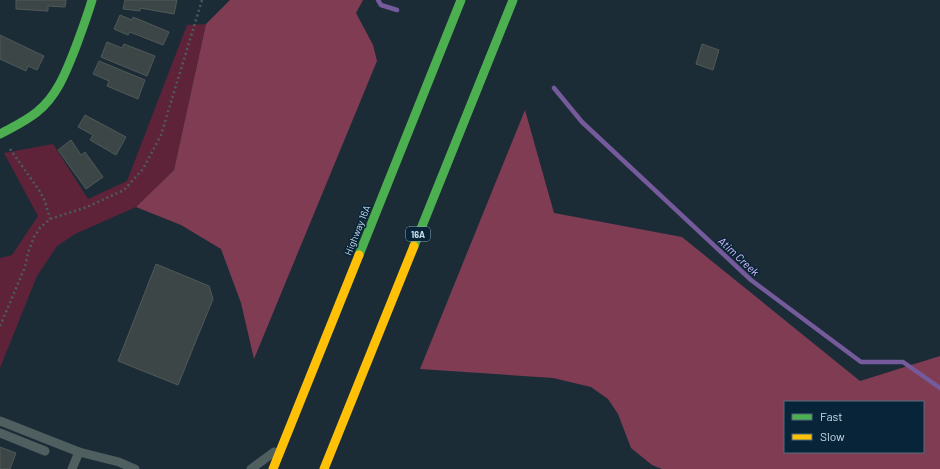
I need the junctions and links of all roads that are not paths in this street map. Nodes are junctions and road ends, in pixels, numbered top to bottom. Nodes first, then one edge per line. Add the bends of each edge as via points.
1 (92, 0) edge
2 (462, 0) edge
3 (513, 0) edge
4 (0, 134) edge
5 (0, 420) edge
6 (0, 433) edge
7 (282, 446) junction
8 (45, 451) dead end
9 (78, 452) junction
10 (75, 468) edge
11 (135, 469) edge
12 (251, 469) edge
13 (273, 469) edge
14 (324, 469) edge

1 - 4 main road via 63,78 53,95 27,120
2 - 7 main road, Highway 16A
3 - 14 main road, 16A
5 - 9 lane
6 - 8 lane
7 - 12 lane
7 - 13 main road, Highway 16A
9 - 10 lane
9 - 11 lane via 119,462

